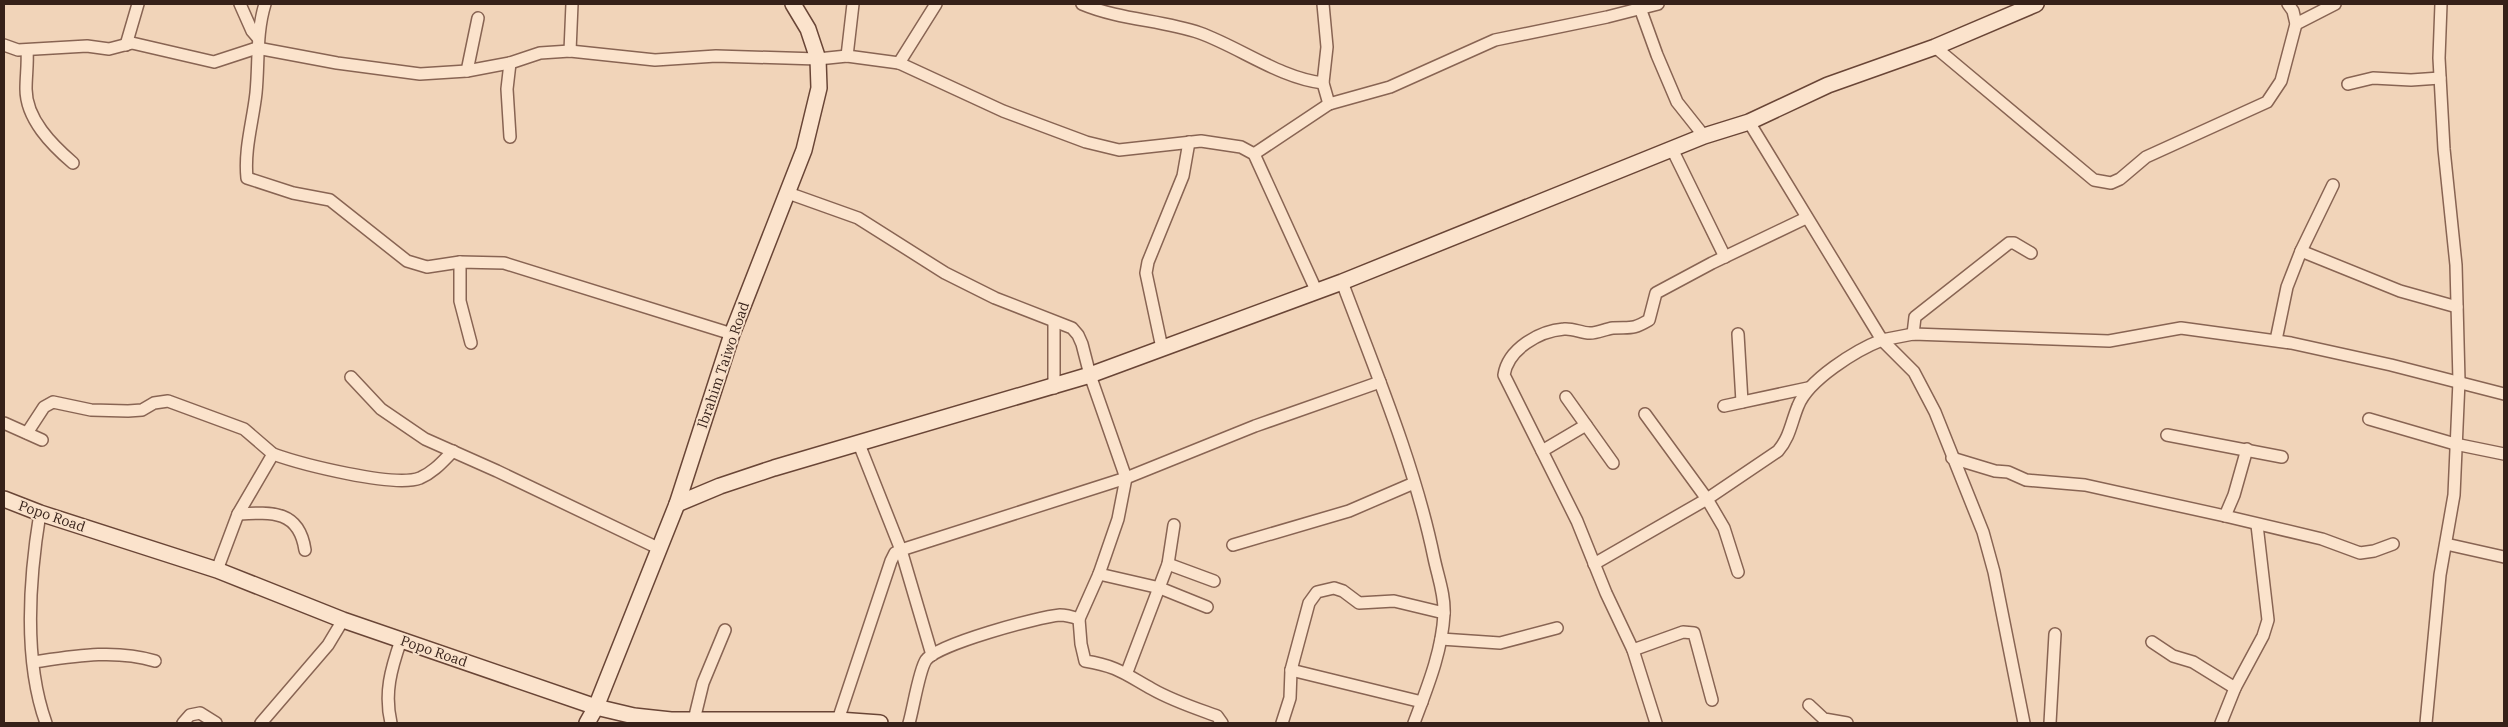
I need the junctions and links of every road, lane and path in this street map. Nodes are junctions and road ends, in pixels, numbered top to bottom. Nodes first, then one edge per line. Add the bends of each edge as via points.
1 (138, 4) edge
2 (240, 4) edge
3 (265, 4) edge
4 (572, 4) edge
5 (793, 4) edge
6 (853, 4) edge
7 (936, 4) edge
8 (1082, 4) edge
9 (1323, 4) edge
10 (1658, 4) edge
11 (2036, 4) edge
12 (2288, 4) edge
13 (2335, 4) edge
14 (2441, 4) edge
15 (1640, 8) junction
16 (478, 18) dead end
17 (2296, 24) junction
18 (258, 43) junction
19 (4, 45) edge
20 (126, 45) junction
21 (1935, 47) junction
22 (27, 50) junction
23 (570, 51) junction
24 (847, 56) junction
25 (818, 59) junction
26 (510, 63) junction
27 (899, 64) junction
28 (467, 71) junction
29 (2440, 78) junction
30 (1323, 83) junction
31 (2348, 84) dead end
32 (1329, 104) junction
33 (1749, 122) junction
34 (1704, 136) junction
35 (510, 137) dead end
36 (1189, 142) junction
37 (1672, 149) junction
38 (1254, 154) junction
39 (73, 163) dead end
40 (2333, 185) dead end
41 (788, 193) junction
42 (1806, 218) junction
43 (2301, 251) junction
44 (2031, 253) dead end
45 (1725, 257) junction
46 (460, 262) junction
47 (1342, 282) junction
48 (1316, 290) junction
49 (2457, 307) junction
50 (1054, 322) junction
51 (732, 334) junction
52 (1738, 334) dead end
53 (1912, 334) junction
54 (1882, 340) junction
55 (2276, 340) junction
56 (471, 342) dead end
57 (1162, 348) junction
58 (1090, 375) junction
59 (351, 377) dead end
60 (1380, 382) junction
61 (2459, 382) junction
62 (1054, 388) junction
63 (1808, 388) junction
64 (2504, 394) edge
65 (1566, 397) dead end
66 (1742, 402) junction
67 (1724, 406) dead end
68 (1645, 414) dead end
69 (2369, 419) dead end
70 (4, 423) edge
71 (1586, 425) junction
72 (27, 433) junction
73 (2167, 435) dead end
74 (42, 440) dead end
75 (859, 444) junction
76 (2456, 444) junction
77 (2247, 449) junction
78 (454, 451) junction
79 (1542, 452) junction
80 (273, 454) junction
81 (2504, 454) edge
82 (2282, 457) dead end
83 (1952, 458) junction
84 (1613, 463) dead end
85 (1126, 478) junction
86 (1414, 483) junction
87 (4, 499) edge
88 (1707, 499) junction
89 (677, 504) junction
90 (40, 513) junction
91 (238, 514) junction
92 (2225, 516) junction
93 (1174, 525) dead end
94 (2257, 525) junction
95 (2393, 544) dead end
96 (2446, 544) junction
97 (1234, 545) dead end
98 (658, 548) junction
99 (305, 550) dead end
100 (901, 550) junction
101 (2504, 557) edge
102 (1168, 564) junction
103 (1594, 564) junction
104 (217, 570) junction
105 (1738, 572) dead end
106 (1099, 574) junction
107 (1214, 581) dead end
108 (1160, 588) junction
109 (1207, 607) dead end
110 (1444, 613) junction
111 (1079, 618) junction
112 (343, 620) junction
113 (1557, 628) dead end
114 (725, 630) dead end
115 (2055, 634) dead end
116 (1441, 639) junction
117 (401, 640) junction
118 (2152, 642) dead end
119 (1633, 650) junction
120 (932, 655) junction
121 (155, 661) dead end
122 (34, 662) junction
123 (1291, 670) junction
124 (1127, 672) junction
125 (2235, 688) junction
126 (1712, 700) dead end
127 (1422, 702) junction
128 (1809, 705) dead end
129 (596, 707) junction
130 (694, 720) junction
131 (838, 720) junction
132 (46, 723) edge
133 (183, 723) edge
134 (216, 723) edge
135 (261, 723) edge
136 (391, 723) edge
137 (586, 723) edge
138 (880, 723) edge
139 (909, 723) edge
140 (1222, 723) edge
141 (1282, 723) edge
142 (1414, 723) edge
143 (1656, 723) edge
144 (1847, 723) edge
145 (2024, 723) edge
146 (2050, 723) edge
147 (2221, 723) edge
148 (2426, 723) edge

1 - 20 street
2 - 18 street
3 - 18 street
4 - 23 street
5 - 25 main road, Ibrahim Taiwo Road via 808,28
6 - 24 street
7 - 27 street
8 - 30 street via 1199,33 1303,80
9 - 30 street via 1327,47
10 - 15 street
11 - 21 main road
12 - 17 street
13 - 17 street
14 - 29 street
15 - 32 street via 1495,40 1390,87
15 - 34 street via 1677,102
16 - 28 street
17 - 21 street via 2281,82 2267,102 2146,157 2111,183 2094,180
18 - 20 street via 214,62 143,44
18 - 28 street via 337,63 420,74
18 - 46 street via 247,178 293,193 330,200 407,262 428,266
19 - 22 street
20 - 22 street via 109,49 87,46
21 - 33 main road via 1828,85
22 - 39 street via 27,97 36,121 50,143
23 - 25 street via 655,60 716,56
23 - 26 street via 540,53
24 - 25 street
24 - 27 street
25 - 41 main road, Ibrahim Taiwo Road via 819,88 815,108
26 - 28 street
26 - 35 street via 507,89
27 - 36 street via 1003,111 1086,142 1120,150
29 - 31 street via 2373,78
29 - 49 street
30 - 32 street
32 - 38 street
33 - 34 main road
33 - 42 street
34 - 37 main road
36 - 38 street via 1222,143
36 - 57 street via 1183,176 1146,273
37 - 45 street
37 - 47 main road
38 - 48 street
40 - 43 street
41 - 50 street via 858,218 946,273 995,298
41 - 51 main road, Ibrahim Taiwo Road
42 - 45 street
42 - 54 street
43 - 49 street via 2400,291
43 - 55 street via 2287,287
44 - 53 street via 2008,243 1915,317
45 - 79 street via 1656,293 1649,320 1642,324 1630,329 1614,328 1590,333 1565,329 1549,332 1511,356 1504,375
46 - 51 street via 504,263
46 - 56 street via 460,301
47 - 48 main road
47 - 60 street
48 - 57 main road
49 - 61 street
50 - 58 street via 1072,328 1078,335
50 - 62 street
51 - 89 main road, Ibrahim Taiwo Road
52 - 66 street
53 - 54 street
53 - 55 street via 2108,340 2181,328
54 - 63 street via 1864,347
54 - 83 street via 1914,372 1935,412
55 - 61 street
57 - 58 main road
58 - 62 main road
58 - 85 street
59 - 78 street via 381,409 425,439
60 - 85 street via 1255,426
60 - 86 street
61 - 64 street
61 - 76 street
62 - 75 main road
63 - 66 street
63 - 88 street via 1798,406 1787,440 1778,451
65 - 71 street
66 - 67 street
68 - 88 street
69 - 76 street
70 - 72 street
71 - 79 street
71 - 84 street
72 - 74 street
72 - 80 street via 44,407 53,402 91,410 128,411 168,401 244,429
73 - 77 street
75 - 89 main road via 720,486
75 - 100 street
76 - 81 street
76 - 96 street via 2454,495
77 - 82 street
77 - 92 street
78 - 80 street via 433,470 410,481 322,468
78 - 98 street
79 - 103 street via 1577,521
80 - 91 street
83 - 92 street via 2008,472 2026,480 2085,485
83 - 145 street via 1983,532 1994,572
85 - 100 street
85 - 106 street via 1118,519
86 - 97 street via 1348,510
86 - 110 street via 1441,584
87 - 90 main road, Popo Road
88 - 103 street
88 - 105 street via 1724,528
89 - 98 main road, Ibrahim Taiwo Road
90 - 104 main road, Popo Road
90 - 122 street via 29,600
91 - 99 street via 264,512 287,517 304,540
91 - 104 street
92 - 94 street
93 - 102 street
94 - 95 street via 2322,539 2360,553
94 - 125 street via 2268,620
96 - 101 street
96 - 148 street via 2440,575
98 - 129 main road, Ibrahim Taiwo Road
100 - 120 street
100 - 131 street via 891,561
102 - 107 street
102 - 108 street
103 - 119 street
104 - 112 main road, Popo Road
106 - 108 street
106 - 111 street
108 - 109 street
108 - 124 street
110 - 116 street
110 - 123 street via 1394,601 1359,603 1334,588 1317,592 1309,602
111 - 120 street via 1062,615 1036,620 950,646
111 - 124 street via 1080,644 1085,661
112 - 117 main road, Popo Road
112 - 135 street via 328,645
113 - 116 street via 1500,643
114 - 130 street via 703,683
115 - 146 street
116 - 127 street
117 - 129 main road, Popo Road
117 - 136 street via 390,672 387,695
118 - 125 street
119 - 126 street via 1683,632 1694,633
119 - 143 street
120 - 139 street via 924,663
121 - 122 street via 121,654
122 - 132 street via 36,693
123 - 127 street
123 - 141 street via 1290,698
124 - 140 street via 1152,689 1217,716
125 - 147 street
127 - 142 street
128 - 144 street via 1824,719
129 - 130 main road, Popo Road via 634,716
129 - 137 main road, Ibrahim Taiwo Road
130 - 131 main road, Popo Road
131 - 138 main road, Popo Road
133 - 134 street via 190,715 200,713

